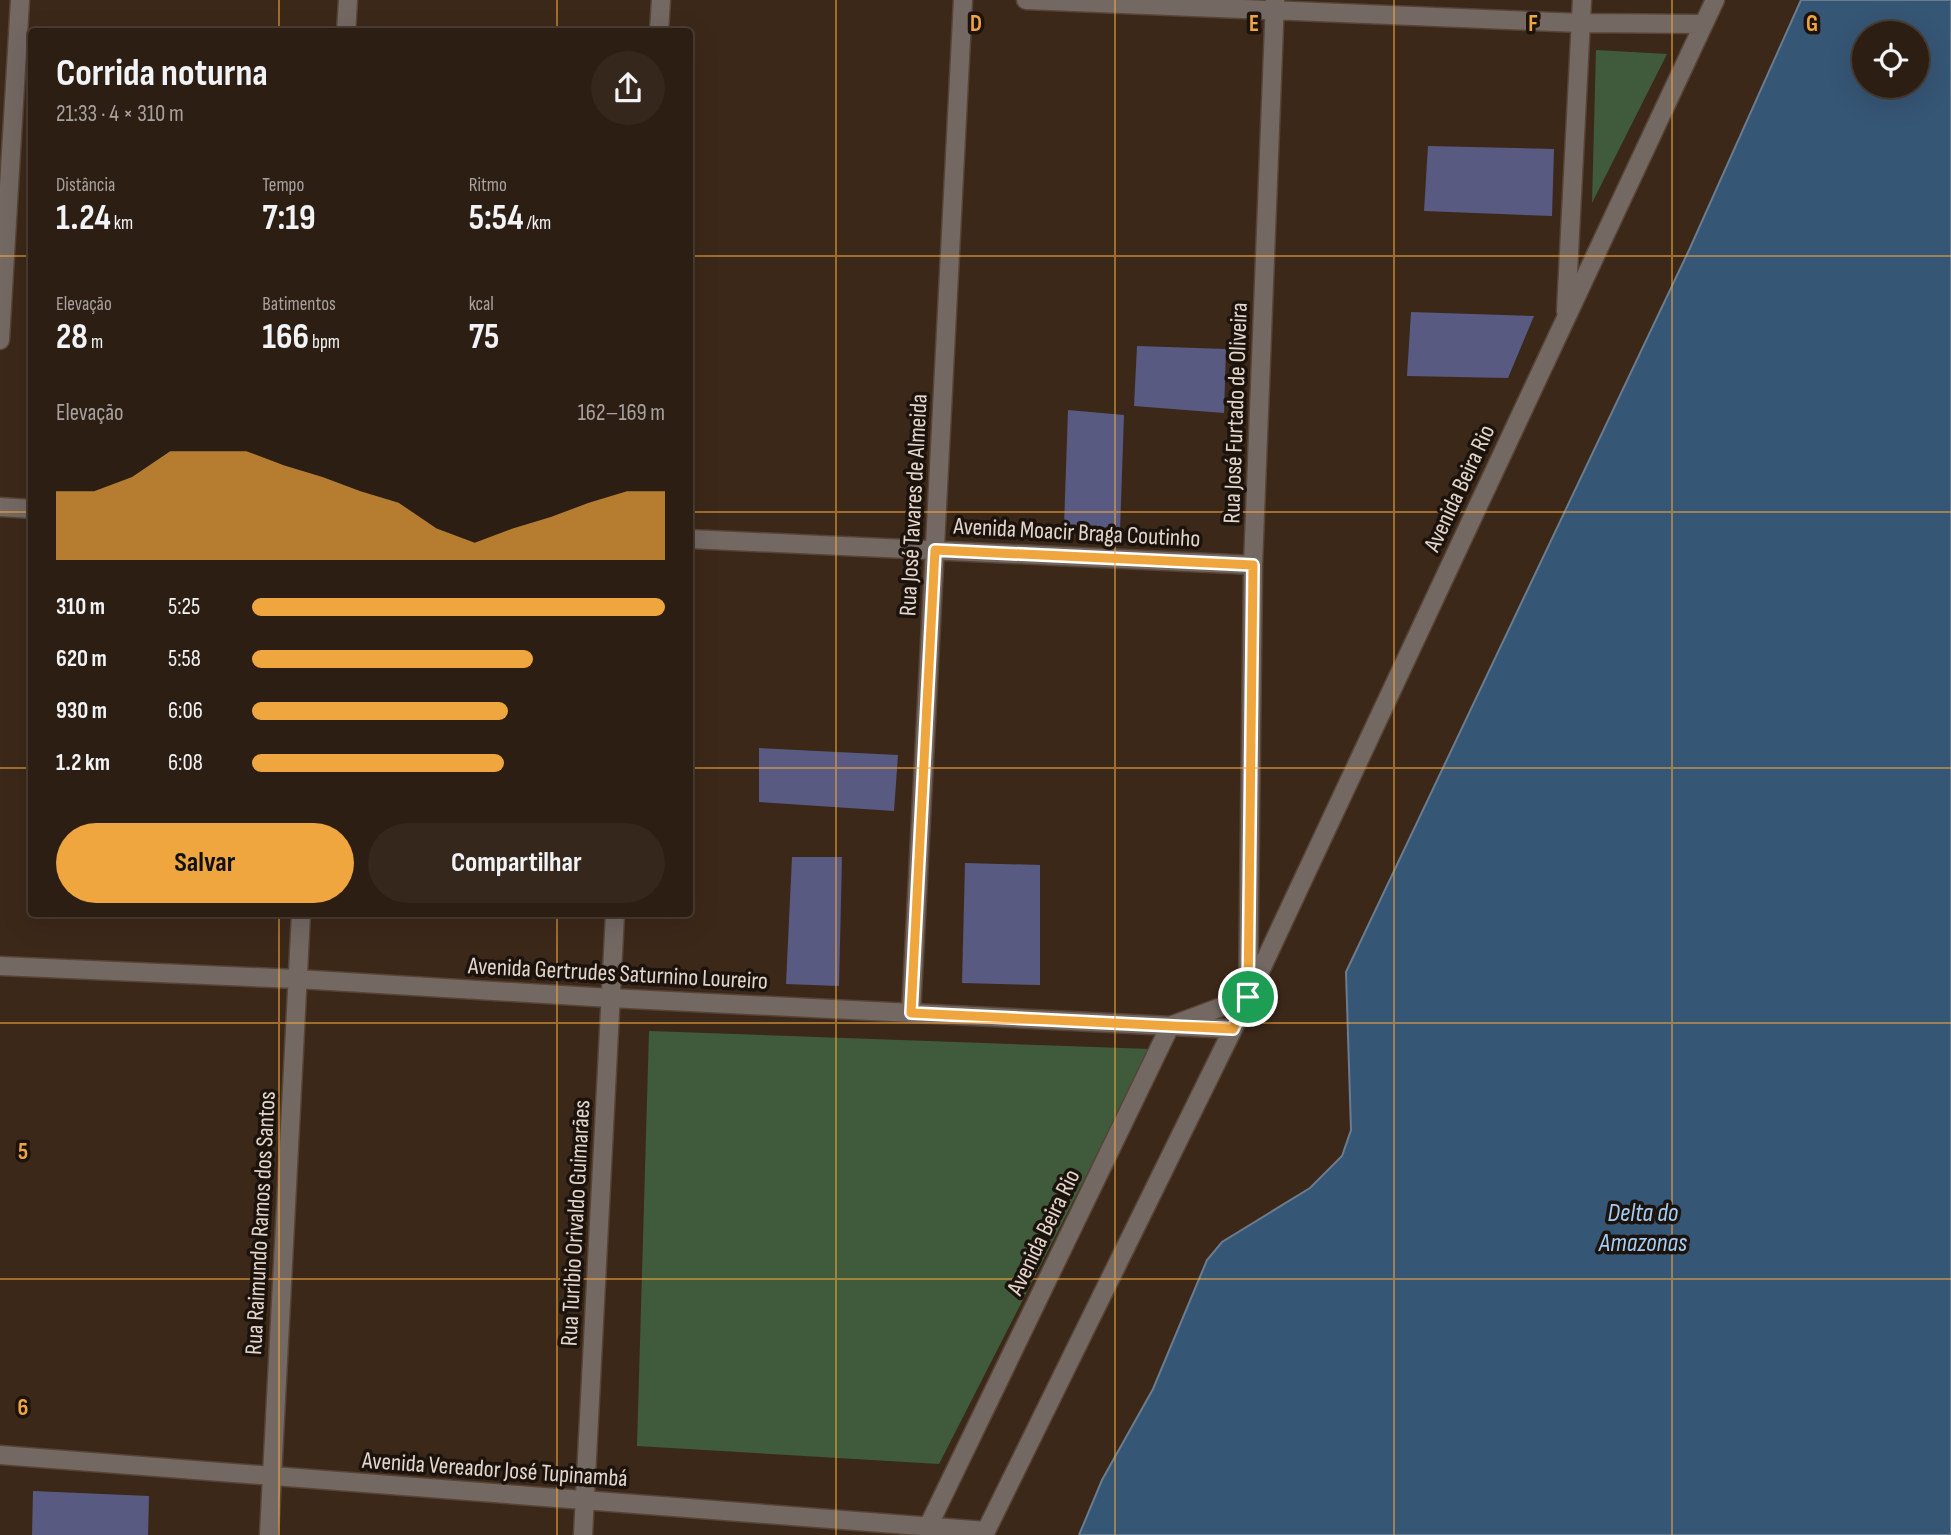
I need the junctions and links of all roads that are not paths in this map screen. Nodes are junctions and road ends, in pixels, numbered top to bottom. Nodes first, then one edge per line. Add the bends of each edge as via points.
1 (20, 0) edge
2 (348, 0) edge
3 (661, 0) edge
4 (963, 0) edge
5 (1026, 0) edge
6 (1582, 0) edge
7 (1715, 0) edge
8 (1275, 5) edge
9 (1581, 23) junction
10 (1703, 24) junction
11 (346, 28) edge
12 (659, 28) edge
13 (1565, 320) junction
14 (0, 340) edge
15 (0, 507) edge
16 (28, 509) edge
17 (693, 539) edge
18 (935, 550) junction
19 (1253, 565) junction
20 (301, 917) edge
21 (615, 917) edge
22 (0, 966) edge
23 (298, 979) junction
24 (1248, 997) junction
25 (610, 998) junction
26 (911, 1013) junction
27 (1170, 1026) junction
28 (1233, 1029) junction
29 (0, 1455) edge
30 (272, 1476) junction
31 (585, 1500) junction
32 (926, 1531) edge
33 (985, 1533) edge
34 (269, 1535) edge
35 (583, 1535) edge

1 - 14 street
2 - 11 street
3 - 12 street
4 - 18 street, Rua José Tavares de Almeida
5 - 8 street
6 - 9 street
7 - 10 street, Avenida Beira Rio
8 - 9 street
8 - 19 street, Rua José Furtado de Oliveira
9 - 10 street
9 - 13 street
10 - 13 street, Avenida Beira Rio
13 - 24 street, Avenida Beira Rio
15 - 16 street
17 - 18 street, Avenida Moacir Braga Coutinho
18 - 19 street, Avenida Moacir Braga Coutinho
18 - 26 street, Rua José Tavares de Almeida
19 - 24 street, Rua José Furtado de Oliveira
20 - 23 street, Rua Raimundo Ramos dos Santos
21 - 25 street, Rua Turibio Orivaldo Guimarães
22 - 23 street, Avenida Gertrudes Saturnino Loureiro
23 - 25 street, Avenida Gertrudes Saturnino Loureiro
23 - 30 street, Rua Raimundo Ramos dos Santos
24 - 27 street
24 - 28 street, Avenida Beira Rio
25 - 26 street, Avenida Gertrudes Saturnino Loureiro
25 - 31 street, Rua Turibio Orivaldo Guimarães
26 - 27 street, Avenida Gertrudes Saturnino Loureiro
27 - 28 street, Avenida Gertrudes Saturnino Loureiro
27 - 32 street, Avenida Beira Rio
28 - 33 street, Avenida Beira Rio
29 - 30 street, Avenida Vereador José Tupinambá
30 - 31 street, Avenida Vereador José Tupinambá
30 - 34 street, Rua Raimundo Ramos dos Santos
31 - 32 street, Avenida Vereador José Tupinambá
31 - 35 street, Rua Turibio Orivaldo Guimarães
32 - 33 street, Avenida Vereador José Tupinambá

